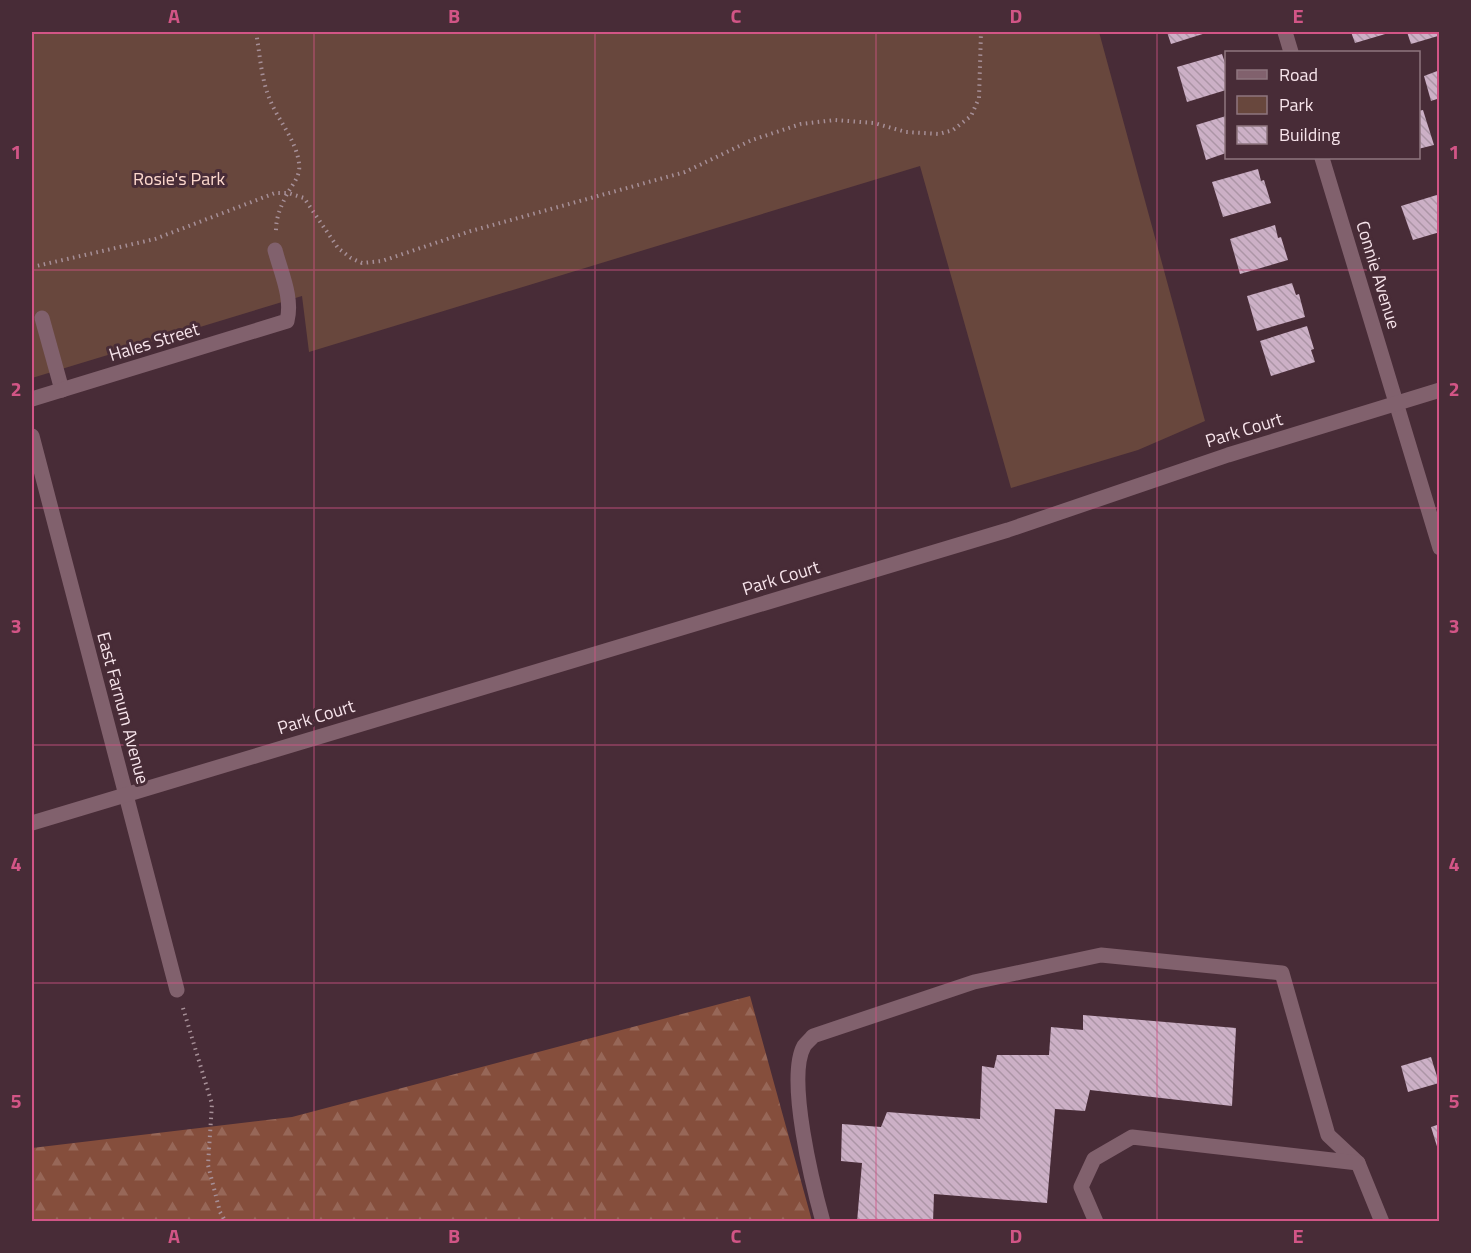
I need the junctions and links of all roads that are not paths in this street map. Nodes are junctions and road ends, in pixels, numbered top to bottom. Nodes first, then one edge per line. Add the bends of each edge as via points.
1 (1285, 32) edge
2 (1291, 51) edge
3 (1322, 159) edge
4 (274, 250) road end
5 (42, 318) dead end
6 (62, 390) junction
7 (1440, 390) edge
8 (32, 399) edge
9 (1397, 405) junction
10 (32, 436) edge
11 (1440, 548) edge
12 (126, 795) junction
13 (32, 823) edge
14 (177, 990) road end
15 (1358, 1163) junction
16 (823, 1221) edge
17 (1096, 1221) edge
18 (1382, 1221) edge

1 - 2 street
3 - 9 street, Connie Avenue
4 - 6 street, Hales Street via 287,291 287,321
5 - 6 street
6 - 8 street, Hales Street
7 - 9 street, Park Court
9 - 11 street
9 - 12 street, Park Court via 1228,455 1008,530
10 - 12 street, East Farnum Avenue
12 - 13 street, Park Court
12 - 14 street, East Farnum Avenue
15 - 16 street via 1328,1135 1282,973 1101,955 974,982 813,1036 804,1046 798,1080 809,1168
15 - 17 street via 1132,1137 1094,1159 1081,1187
15 - 18 street

